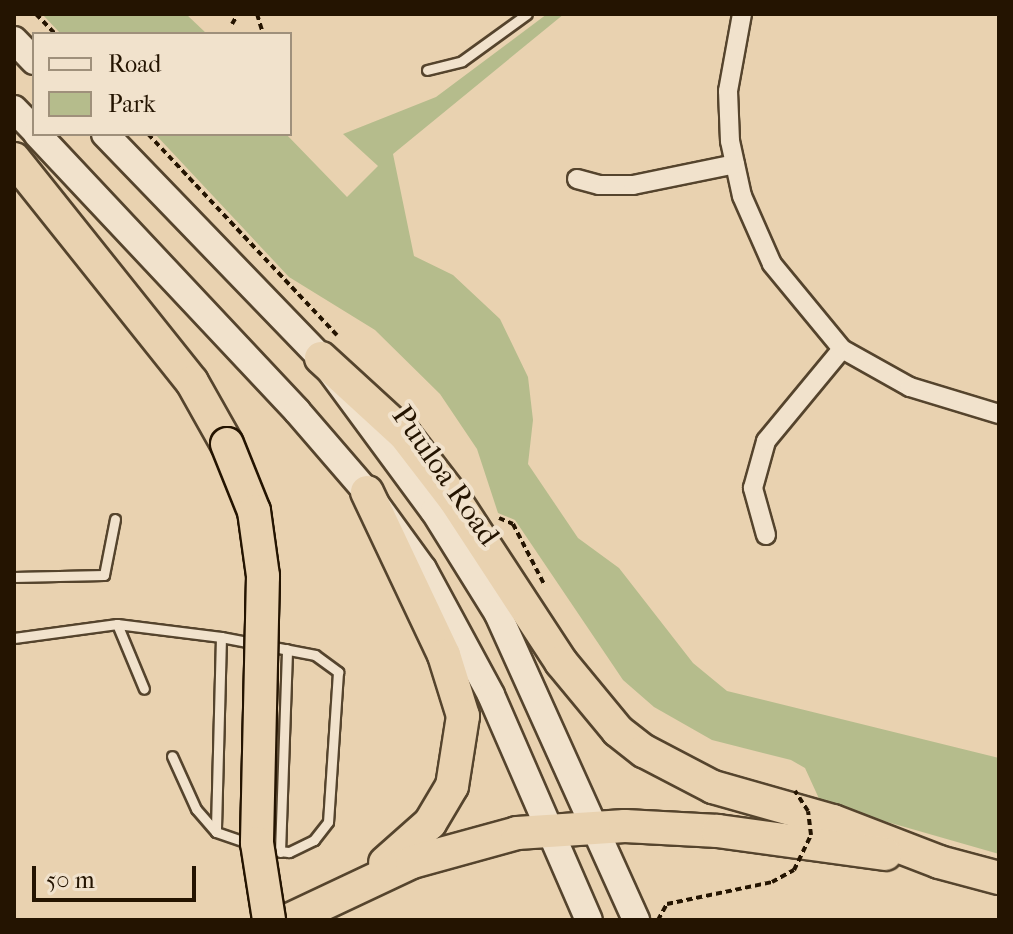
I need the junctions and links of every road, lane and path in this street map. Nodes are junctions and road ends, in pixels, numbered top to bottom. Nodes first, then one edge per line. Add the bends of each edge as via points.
1 (36, 14) edge
2 (238, 14) edge
3 (527, 14) edge
4 (742, 14) edge
5 (232, 24) dead end
6 (53, 32) edge
7 (14, 40) edge
8 (32, 59) edge
9 (427, 70) dead end
10 (14, 109) edge
11 (32, 128) edge
12 (40, 136) edge
13 (107, 136) edge
14 (150, 136) edge
15 (14, 159) edge
16 (735, 164) junction
17 (577, 179) dead end
18 (842, 349) junction
19 (332, 350) junction
20 (999, 414) edge
21 (367, 492) junction
22 (491, 509) dead end
23 (115, 519) dead end
24 (766, 535) dead end
25 (14, 577) edge
26 (550, 595) dead end
27 (117, 624) junction
28 (221, 637) junction
29 (14, 638) edge
30 (287, 649) junction
31 (144, 689) dead end
32 (172, 756) dead end
33 (786, 784) dead end
34 (596, 828) junction
35 (550, 829) junction
36 (216, 832) junction
37 (280, 852) junction
38 (939, 862) junction
39 (999, 878) edge
40 (321, 904) junction
41 (269, 920) edge
42 (289, 920) edge
43 (589, 920) edge
44 (636, 920) edge
45 (658, 920) edge

1 - 6 path
2 - 5 path
3 - 9 lane via 462,61
4 - 16 street via 728,91
7 - 8 main road
10 - 11 main road
12 - 21 main road
13 - 19 main road, Puuloa Road
14 - 19 path
15 - 41 highway, bridge via 192,382 227,444 254,511 263,576 257,843
16 - 17 street via 633,185
16 - 18 street via 749,217 772,264
18 - 20 street via 910,387
18 - 24 street via 766,441 753,488
19 - 34 main road, Puuloa Road via 498,614
19 - 38 highway via 430,466 561,662 618,731 677,771 713,787 833,821
21 - 35 main road via 456,625
21 - 40 highway via 455,685 463,716 459,760 452,786 430,823 388,861
22 - 26 path via 513,524
23 - 25 lane via 104,575
27 - 28 lane
27 - 29 lane
27 - 31 lane
28 - 30 lane
28 - 36 lane
30 - 37 lane
30 - 37 lane via 315,655 338,672 328,822 314,840
32 - 36 lane via 196,809
33 - 45 path, bridge via 808,811 811,835 794,870 772,882 667,904
34 - 35 highway
34 - 38 highway via 718,831
34 - 44 main road, Puuloa Road
35 - 40 highway via 450,848
35 - 43 main road
36 - 37 lane
38 - 39 highway
40 - 42 highway

